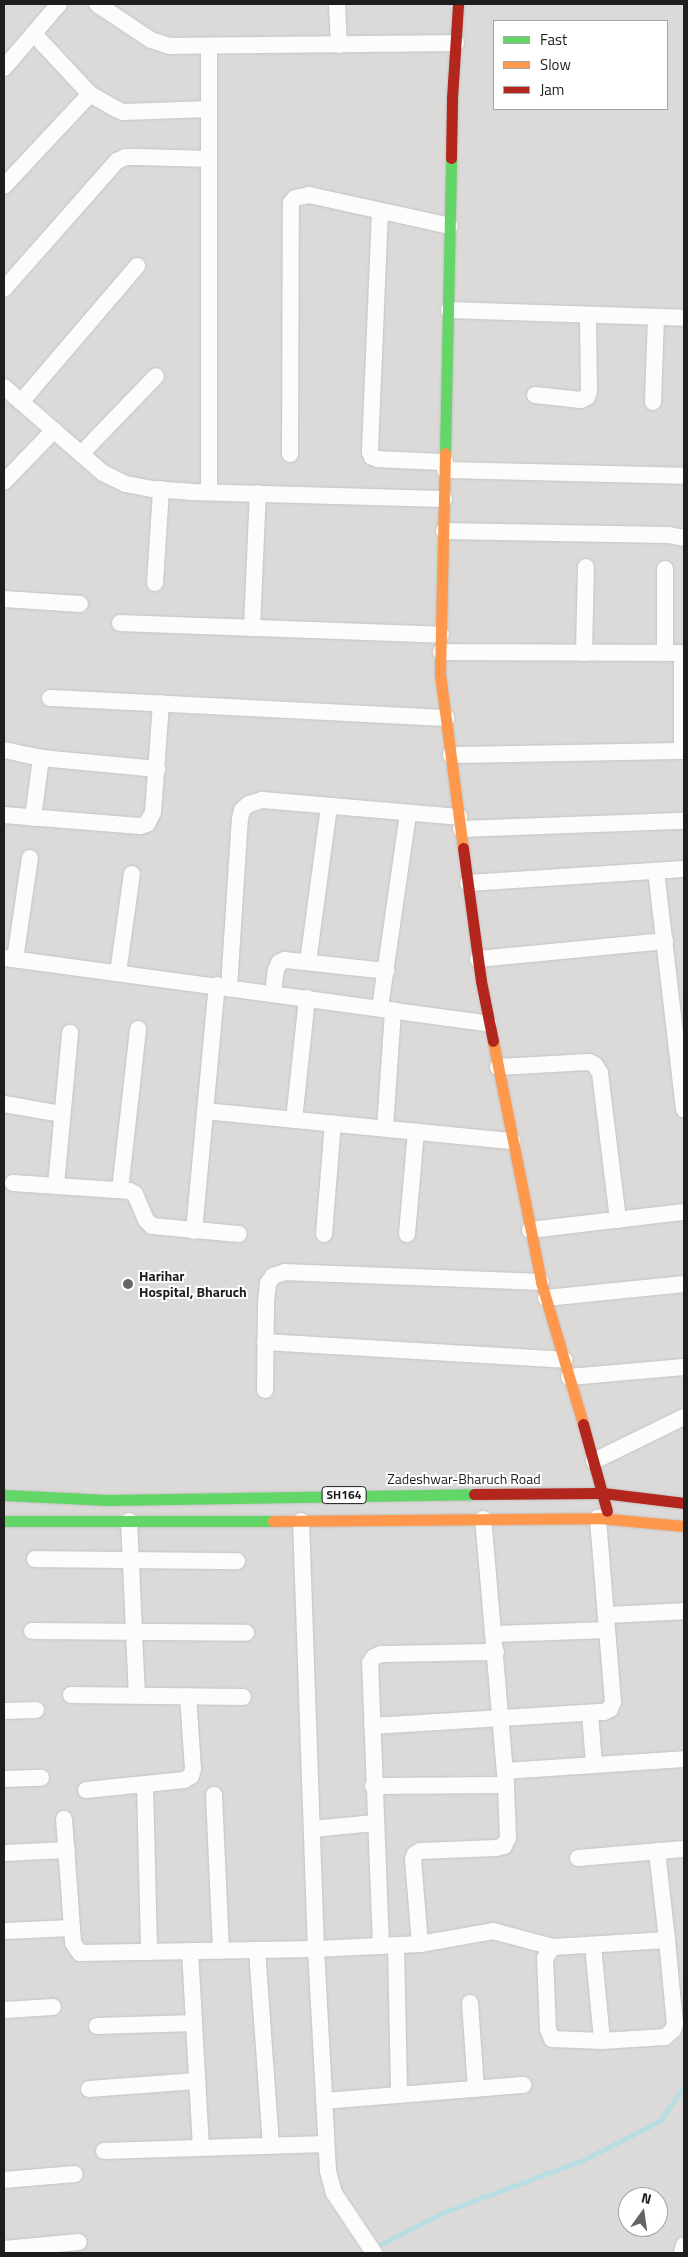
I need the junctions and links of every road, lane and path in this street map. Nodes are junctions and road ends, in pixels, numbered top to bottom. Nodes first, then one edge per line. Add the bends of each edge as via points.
1 (59, 4) edge
2 (97, 4) edge
3 (337, 4) edge
4 (458, 4) edge
5 (34, 34) junction
6 (456, 43) junction
7 (339, 45) junction
8 (209, 46) junction
9 (4, 68) edge
10 (90, 94) junction
11 (209, 109) junction
12 (209, 159) junction
13 (4, 186) edge
14 (380, 211) junction
15 (450, 226) junction
16 (137, 266) dead end
17 (4, 289) edge
18 (449, 310) junction
19 (588, 315) junction
20 (656, 317) junction
21 (684, 318) edge
22 (156, 376) dead end
23 (4, 387) edge
24 (535, 395) dead end
25 (21, 402) junction
26 (653, 402) dead end
27 (54, 430) junction
28 (81, 454) junction
29 (290, 454) dead end
30 (445, 466) junction
31 (684, 476) edge
32 (4, 482) edge
33 (161, 490) junction
34 (209, 492) junction
35 (258, 494) junction
36 (444, 499) junction
37 (444, 530) junction
38 (684, 538) edge
39 (586, 567) dead end
40 (665, 568) dead end
41 (155, 583) dead end
42 (4, 599) edge
43 (80, 604) dead end
44 (120, 623) dead end
45 (252, 628) junction
46 (441, 635) junction
47 (441, 652) junction
48 (584, 653) junction
49 (665, 653) junction
50 (683, 653) edge
51 (50, 698) dead end
52 (161, 703) junction
53 (446, 718) junction
54 (4, 750) edge
55 (683, 751) edge
56 (451, 756) junction
57 (41, 758) junction
58 (157, 769) junction
59 (328, 806) junction
60 (408, 813) junction
61 (4, 816) edge
62 (33, 818) junction
63 (684, 821) edge
64 (460, 823) junction
65 (30, 858) dead end
66 (684, 869) edge
67 (656, 871) junction
68 (132, 874) dead end
69 (468, 883) junction
70 (665, 942) junction
71 (9, 959) edge
72 (478, 959) junction
73 (308, 962) junction
74 (386, 971) junction
75 (118, 972) junction
76 (223, 986) junction
77 (273, 993) junction
78 (307, 998) junction
79 (387, 1009) junction
80 (489, 1024) junction
81 (138, 1028) dead end
82 (70, 1033) dead end
83 (498, 1067) junction
84 (4, 1104) edge
85 (684, 1109) edge
86 (204, 1111) junction
87 (62, 1114) junction
88 (294, 1120) junction
89 (333, 1123) junction
90 (385, 1128) junction
91 (416, 1131) junction
92 (512, 1141) junction
93 (13, 1183) dead end
94 (56, 1185) junction
95 (120, 1190) junction
96 (684, 1212) edge
97 (618, 1220) junction
98 (530, 1230) junction
99 (194, 1231) junction
100 (239, 1234) dead end
101 (324, 1234) dead end
102 (407, 1234) dead end
103 (541, 1282) junction
104 (684, 1284) edge
105 (546, 1298) junction
106 (266, 1342) junction
107 (564, 1360) junction
108 (684, 1367) edge
109 (569, 1377) junction
110 (265, 1390) dead end
111 (684, 1417) edge
112 (594, 1461) junction
113 (603, 1492) junction
114 (4, 1495) edge
115 (684, 1503) edge
116 (483, 1519) junction
117 (603, 1519) junction
118 (4, 1521) edge
119 (129, 1521) junction
120 (301, 1522) junction
121 (684, 1526) edge
122 (35, 1559) dead end
123 (131, 1560) junction
124 (237, 1561) dead end
125 (684, 1610) edge
126 (607, 1622) junction
127 (32, 1631) dead end
128 (134, 1631) junction
129 (246, 1633) dead end
130 (494, 1634) junction
131 (496, 1652) junction
132 (71, 1695) dead end
133 (137, 1696) junction
134 (188, 1696) junction
135 (243, 1697) dead end
136 (36, 1710) dead end
137 (4, 1711) edge
138 (590, 1713) junction
139 (501, 1718) junction
140 (372, 1726) junction
141 (684, 1758) edge
142 (594, 1765) junction
143 (41, 1778) dead end
144 (506, 1778) junction
145 (4, 1779) edge
146 (145, 1785) junction
147 (373, 1786) junction
148 (86, 1790) dead end
149 (214, 1794) dead end
150 (64, 1819) dead end
151 (375, 1823) junction
152 (312, 1829) junction
153 (684, 1849) edge
154 (67, 1850) junction
155 (657, 1851) junction
156 (4, 1853) edge
157 (578, 1858) dead end
158 (72, 1928) junction
159 (4, 1931) edge
160 (667, 1940) junction
161 (420, 1944) junction
162 (593, 1944) junction
163 (388, 1946) junction
164 (552, 1947) junction
165 (316, 1949) junction
166 (257, 1950) junction
167 (190, 1951) junction
168 (221, 1951) junction
169 (149, 1952) junction
170 (470, 2003) dead end
171 (53, 2007) dead end
172 (4, 2010) edge
173 (194, 2023) junction
174 (97, 2026) dead end
175 (602, 2041) junction
176 (197, 2081) junction
177 (523, 2085) dead end
178 (89, 2089) dead end
179 (476, 2089) junction
180 (399, 2095) junction
181 (324, 2102) junction
182 (326, 2144) junction
183 (271, 2146) junction
184 (201, 2148) junction
185 (104, 2151) dead end
186 (75, 2174) dead end
187 (4, 2180) edge
188 (79, 2242) dead end
189 (684, 2245) edge
190 (4, 2249) edge
191 (374, 2253) edge
192 (682, 2253) edge

1 - 5 street
2 - 8 street via 151,40 170,46
3 - 7 street
4 - 6 main road
5 - 9 street
5 - 10 street
6 - 7 street
6 - 15 main road
7 - 8 street
8 - 11 street
10 - 11 street via 123,112
10 - 13 street
11 - 12 street
12 - 17 street via 126,157 117,161
12 - 34 street
14 - 15 street
14 - 29 street via 309,195 295,198 291,204
14 - 30 street via 370,452 378,459
15 - 18 main road
16 - 25 street
18 - 19 street
18 - 30 main road
19 - 20 street
19 - 24 street via 587,397 581,400
20 - 21 street
20 - 26 street
22 - 28 street
23 - 25 street
25 - 27 street
27 - 28 street
27 - 32 street
28 - 33 street via 103,473 126,484
30 - 31 street
30 - 36 main road
33 - 34 street
33 - 41 street
34 - 35 street
35 - 36 street
35 - 45 street
36 - 37 main road
37 - 38 street via 669,534
37 - 46 main road
39 - 48 street
40 - 49 street
42 - 43 street
44 - 45 street
45 - 46 street
46 - 47 main road
47 - 48 street
47 - 53 main road via 440,674
48 - 49 street
49 - 50 street
50 - 55 street
51 - 52 street
52 - 53 street
52 - 58 street
53 - 56 main road
54 - 57 street
55 - 56 street
56 - 64 main road
57 - 58 street
57 - 62 street
58 - 62 street via 151,819 140,826
59 - 60 street
59 - 73 street
59 - 76 street via 262,800 242,810
60 - 64 street
60 - 74 street
61 - 62 street
63 - 64 street
64 - 69 main road
65 - 71 street
66 - 67 street
67 - 69 street
67 - 70 street
68 - 75 street
69 - 72 main road
70 - 72 street
70 - 85 street
71 - 75 street
72 - 80 main road
73 - 74 street
73 - 77 street via 285,960 279,963
74 - 79 street
75 - 76 street
76 - 77 street
76 - 86 street
77 - 78 street
78 - 79 street
78 - 88 street
79 - 80 street
79 - 90 street
80 - 83 main road
81 - 95 street
82 - 87 street
83 - 92 main road
83 - 97 street via 589,1062 595,1065 600,1073
84 - 87 street
86 - 88 street
86 - 99 street
87 - 94 street
88 - 89 street
89 - 90 street
89 - 101 street
90 - 91 street
91 - 92 street
91 - 102 street
92 - 98 main road
93 - 94 street
94 - 95 street
95 - 99 street via 130,1190 135,1194 152,1226
96 - 97 street
97 - 98 street
98 - 103 main road
99 - 100 street
103 - 105 main road
103 - 106 street via 285,1272 273,1276 268,1283
104 - 105 street
105 - 107 main road
106 - 107 street
106 - 110 street
107 - 109 main road
108 - 109 street
109 - 112 main road
111 - 112 street
112 - 113 main road
113 - 114 main road, Zadeshwar-Bharuch Road / SH164 via 108,1500
113 - 115 main road, Zadeshwar-Bharuch Road / SH164
113 - 117 main road
116 - 117 main road, SH164
116 - 120 main road, SH164
116 - 130 street
117 - 121 main road, SH164
117 - 126 street
118 - 119 main road, SH164
119 - 120 main road, SH164
119 - 123 street
120 - 152 street
122 - 123 street
123 - 124 street
123 - 128 street
125 - 126 street
126 - 130 street
126 - 138 street via 613,1702 604,1712
127 - 128 street
128 - 129 street
128 - 133 street
130 - 131 street
131 - 139 street
131 - 140 street via 381,1654 374,1657 370,1663
132 - 133 street
133 - 134 street
134 - 135 street
134 - 146 street via 192,1776
136 - 137 street
138 - 139 street
138 - 142 street
139 - 140 street
139 - 144 street
140 - 147 street
141 - 142 street
142 - 144 street
143 - 145 street
144 - 147 street
144 - 161 street via 508,1831 504,1846 420,1851 415,1854
146 - 148 street
146 - 169 street
147 - 151 street
149 - 168 street
150 - 154 street
151 - 152 street
151 - 163 street
152 - 165 street
153 - 155 street
154 - 156 street
154 - 158 street
155 - 157 street
155 - 160 street
158 - 159 street
158 - 169 street via 73,1943 80,1952
160 - 162 street
160 - 175 street via 675,2024 670,2034
161 - 163 street
161 - 164 street via 493,1931
162 - 164 street
162 - 175 street
163 - 165 street
163 - 180 street
164 - 175 street via 546,1958 549,2034 557,2040
165 - 166 street
165 - 181 street
166 - 168 street
166 - 183 street
167 - 168 street
167 - 169 street
167 - 173 street
170 - 179 street
171 - 172 street
173 - 174 street
173 - 176 street
176 - 178 street
176 - 184 street
177 - 179 street
179 - 180 street
180 - 181 street
181 - 182 street
182 - 183 street
182 - 191 street via 334,2193
183 - 184 street
184 - 185 street
186 - 187 street
188 - 190 street
189 - 192 street

